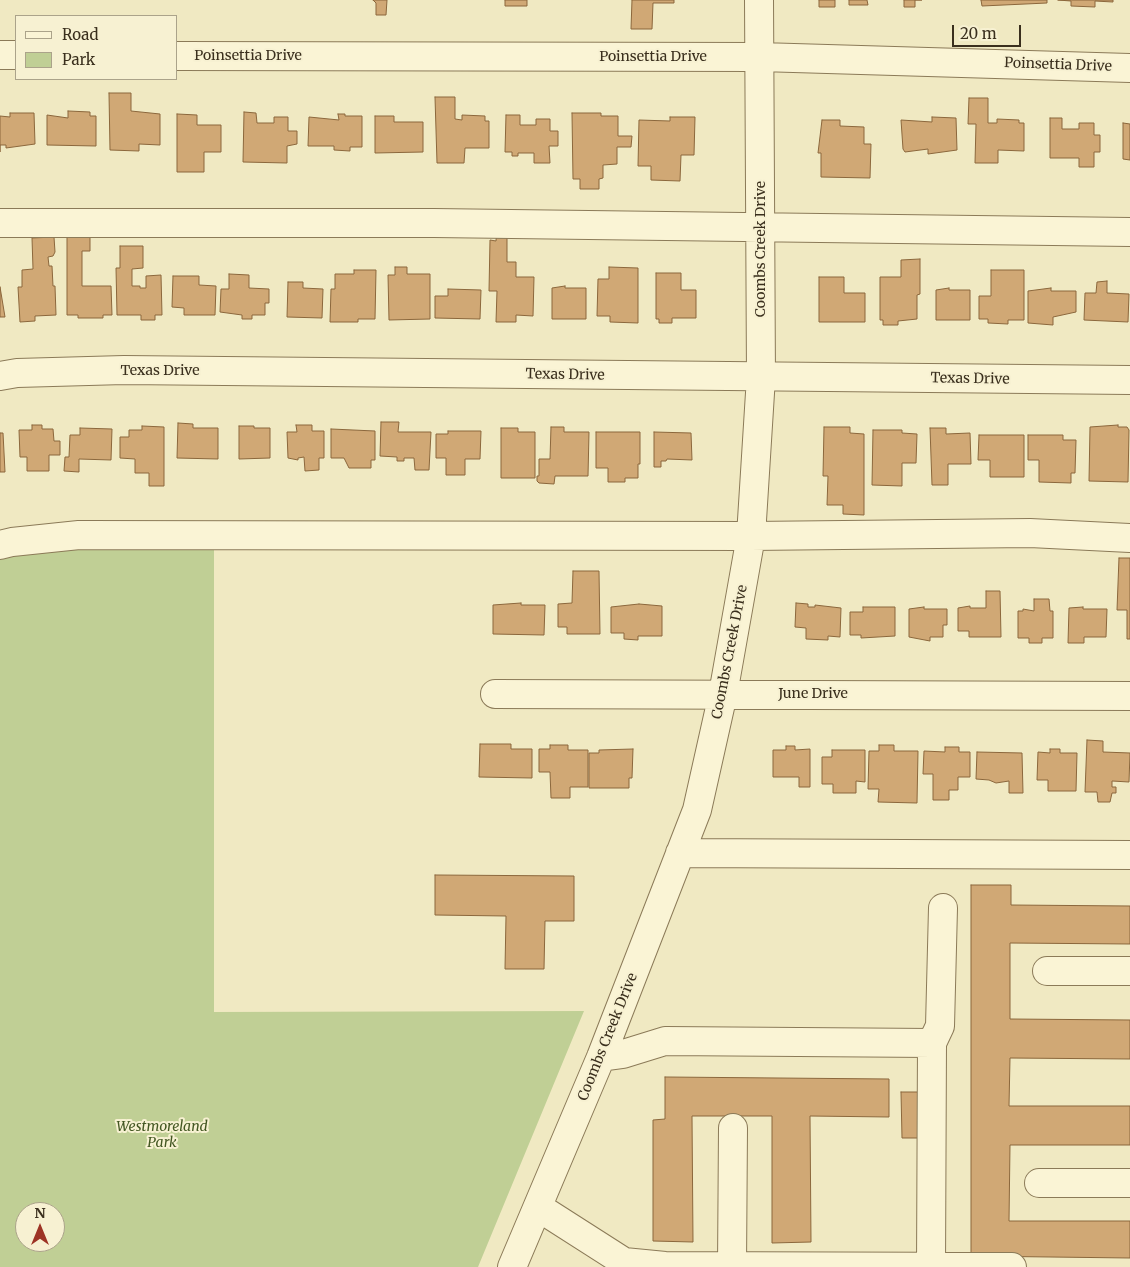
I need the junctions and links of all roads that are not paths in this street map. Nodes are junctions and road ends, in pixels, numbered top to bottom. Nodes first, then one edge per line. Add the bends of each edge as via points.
1 (759, 0) edge
2 (0, 55) edge
3 (15, 55) edge
4 (178, 56) edge
5 (760, 57) junction
6 (1130, 68) edge
7 (0, 223) edge
8 (761, 226) junction
9 (1130, 232) edge
10 (0, 376) edge
11 (761, 377) junction
12 (1130, 380) edge
13 (751, 536) junction
14 (1130, 538) edge
15 (0, 545) edge
16 (495, 694) dead end
17 (723, 694) junction
18 (1130, 696) edge
19 (680, 853) junction
20 (1130, 855) edge
21 (943, 908) dead end
22 (1046, 971) dead end
23 (1130, 972) edge
24 (932, 1043) junction
25 (601, 1057) junction
26 (733, 1128) dead end
27 (1130, 1183) edge
28 (1039, 1184) dead end
29 (538, 1206) junction
30 (732, 1266) edge
31 (512, 1267) edge
32 (837, 1267) edge
33 (931, 1267) edge
34 (1012, 1267) edge

1 - 5 street, Coombs Creek Drive
2 - 3 street
4 - 5 street, Poinsettia Drive
5 - 6 street, Poinsettia Drive
5 - 8 street, Coombs Creek Drive
7 - 8 street
8 - 9 street
8 - 11 street, Coombs Creek Drive
10 - 11 street, Texas Drive via 124,370
11 - 12 street, Texas Drive
11 - 13 street, Coombs Creek Drive
13 - 14 street via 1030,533
13 - 15 street via 79,535
13 - 17 street, Coombs Creek Drive
16 - 17 street, June Drive
17 - 18 street, June Drive
17 - 19 street, Coombs Creek Drive via 697,810
19 - 20 street
19 - 25 street, Coombs Creek Drive
21 - 24 street via 940,1026
22 - 23 street
24 - 25 street via 664,1040 623,1054
24 - 33 street
25 - 29 street, Coombs Creek Drive
26 - 30 street
27 - 28 street
29 - 30 street via 624,1262 664,1266
29 - 31 street, Coombs Creek Drive
30 - 32 street
32 - 33 street
33 - 34 street

